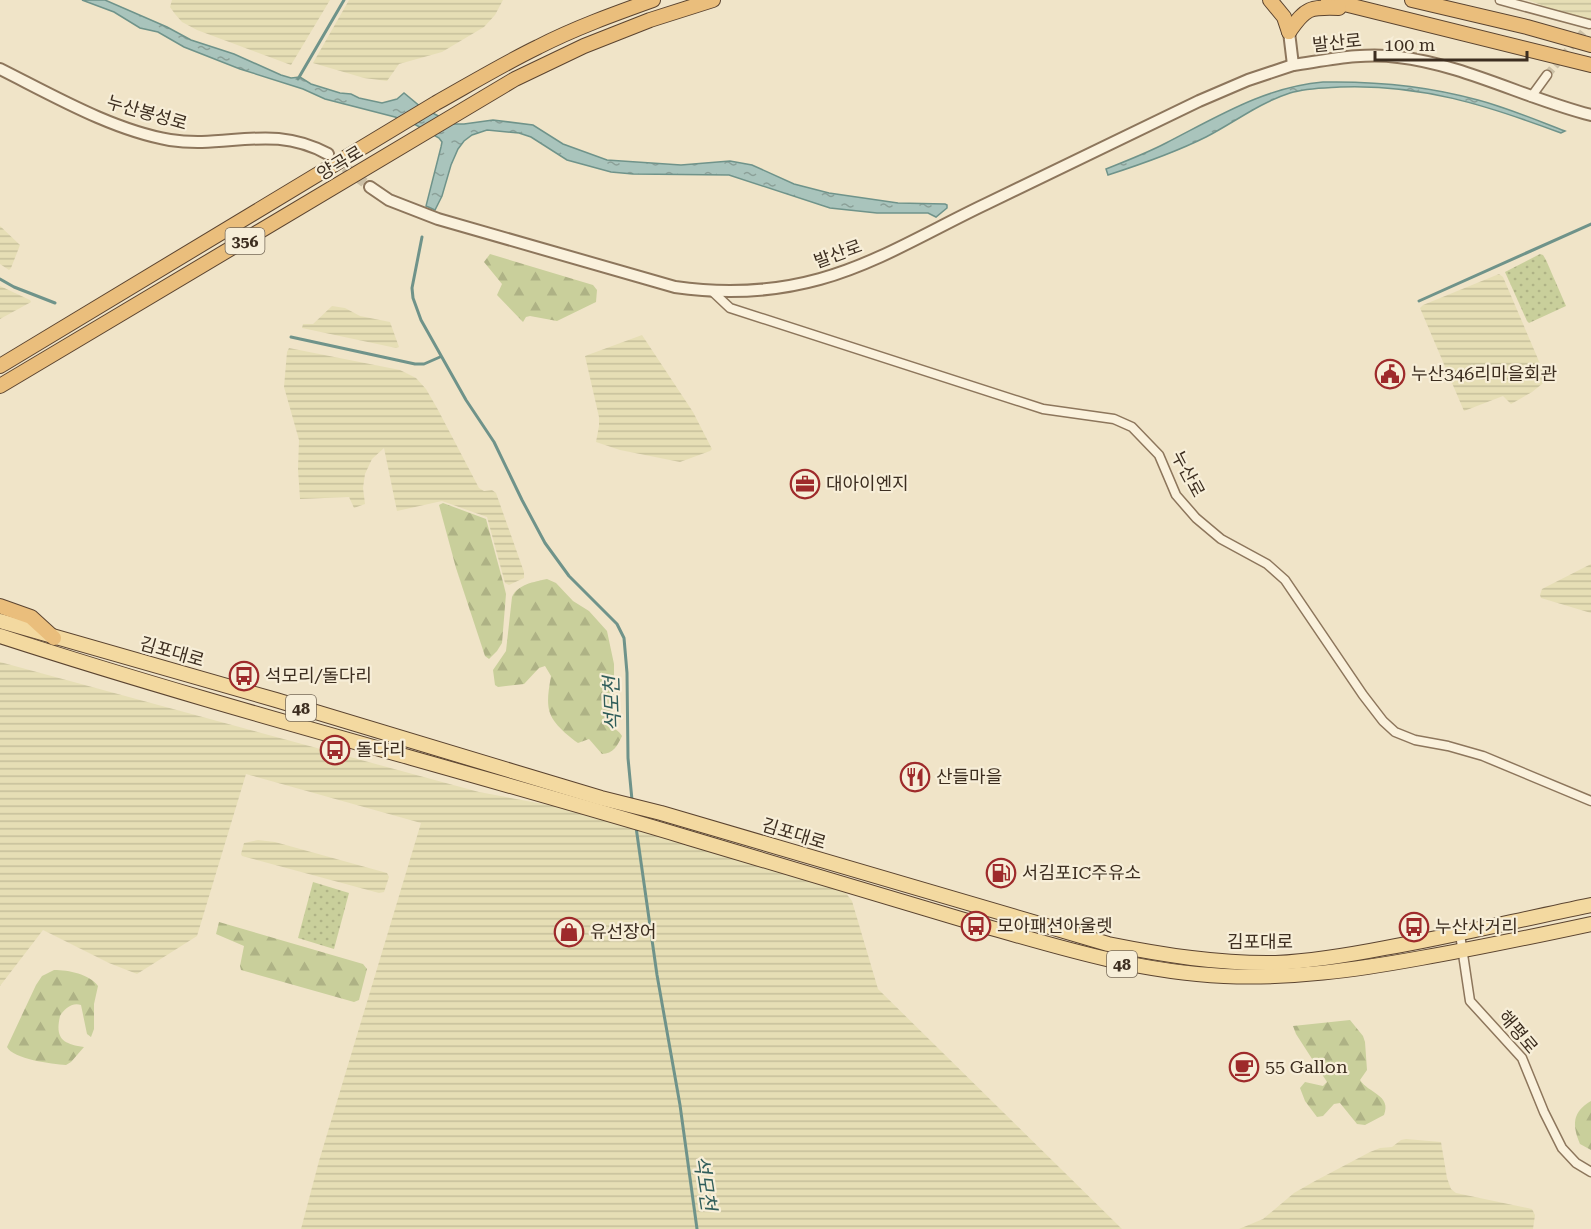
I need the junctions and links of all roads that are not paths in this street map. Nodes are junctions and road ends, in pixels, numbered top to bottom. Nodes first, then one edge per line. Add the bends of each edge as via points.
1 (653, 0) edge
2 (713, 0) edge
3 (1270, 0) edge
4 (1328, 0) edge
5 (1412, 0) edge
6 (1500, 0) edge
7 (1386, 14) junction
8 (1588, 25) edge
9 (1289, 32) junction
10 (1591, 45) edge
11 (1293, 64) junction
12 (1591, 65) edge
13 (0, 69) edge
14 (1547, 75) tunnel mouth
15 (1531, 97) junction
16 (1591, 115) edge
17 (328, 154) tunnel mouth
18 (370, 187) tunnel mouth
19 (713, 291) junction
20 (111, 299) junction
21 (94, 332) junction
22 (0, 354) edge
23 (0, 366) edge
24 (0, 386) edge
25 (0, 395) edge
26 (0, 606) edge
27 (0, 621) edge
28 (0, 636) edge
29 (54, 638) junction
30 (322, 714) junction
31 (317, 732) junction
32 (1591, 801) edge
33 (599, 804) junction
34 (956, 899) junction
35 (1591, 905) edge
36 (923, 908) junction
37 (1520, 920) junction
38 (1591, 924) edge
39 (1460, 934) junction
40 (1523, 938) junction
41 (1462, 951) junction
42 (1591, 1172) edge

1 - 20 highway, 양곡로 / 356 via 586,25 495,70
2 - 21 highway, 양곡로 / 356 via 584,46 515,79
3 - 9 highway via 1284,17
4 - 7 highway
5 - 10 highway
6 - 8 street
7 - 9 highway via 1316,7 1301,15
7 - 12 highway
9 - 11 street, 발산로
11 - 15 street, 발산로 via 1364,56 1400,57 1454,70
11 - 19 street, 발산로 via 1215,94 856,266 794,285
13 - 17 street, 누산봉성로 via 89,112 166,139 206,142 280,138
14 - 15 street
15 - 16 street, 발산로
18 - 19 street, 발산로 via 388,200 438,219 675,288
19 - 32 street, 누산로 via 730,308 1043,409 1114,419 1132,427 1159,455 1176,495 1196,519 1221,539 1267,564 1285,580 1363,695 1395,732 1483,756
20 - 22 highway
20 - 23 highway, 양곡로 / 356
21 - 24 highway, 양곡로 / 356
21 - 25 highway
26 - 29 highway via 31,617
27 - 29 main road, 김포대로 / 48
28 - 31 main road, 김포대로 / 48
29 - 30 main road, 김포대로 / 48
30 - 31 main road
30 - 33 main road, 김포대로 / 48
31 - 33 main road, 김포대로 / 48
33 - 34 main road, 김포대로 / 48 via 661,813
33 - 36 main road, 김포대로 / 48 via 666,831
34 - 36 main road via 944,904 928,900
34 - 39 main road, 김포대로 / 48 via 1108,944 1199,960 1275,963 1330,958
35 - 37 main road, 김포대로 / 48
36 - 41 main road, 김포대로 / 48 via 1094,957 1202,975 1298,976
37 - 39 main road, 김포대로 / 48
37 - 40 main road
38 - 40 main road, 김포대로 / 48
39 - 41 street, 해평로
40 - 41 main road, 김포대로 / 48
41 - 42 street, 해평로 via 1470,1001 1521,1058 1562,1148

